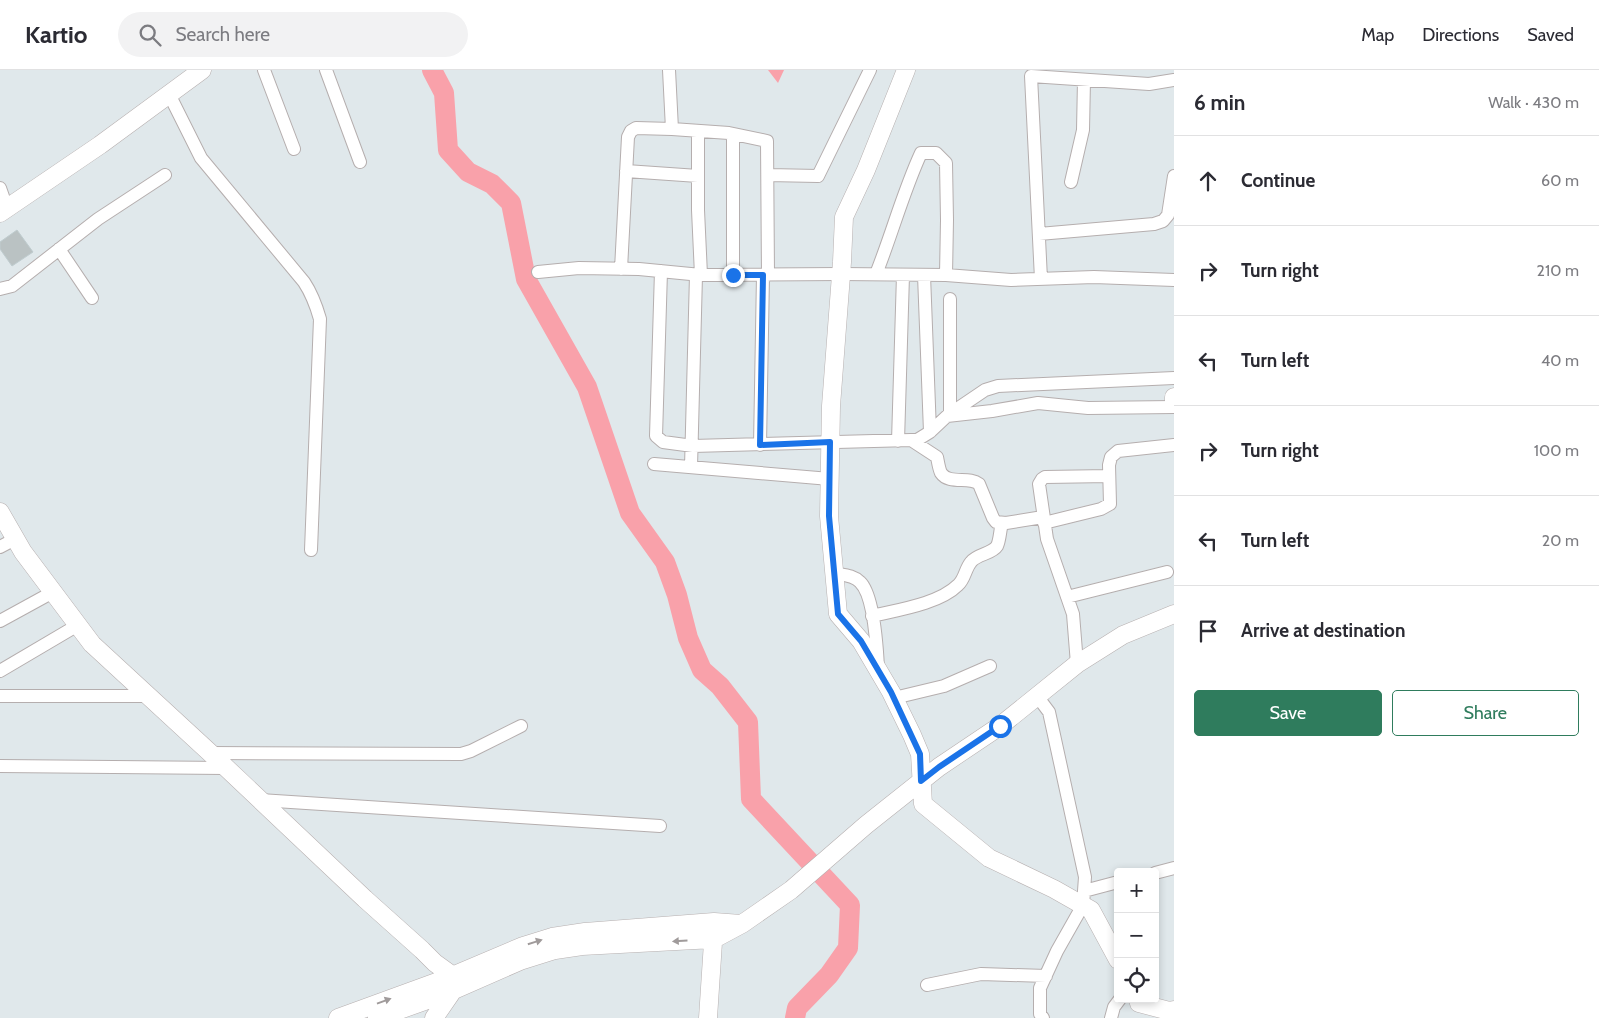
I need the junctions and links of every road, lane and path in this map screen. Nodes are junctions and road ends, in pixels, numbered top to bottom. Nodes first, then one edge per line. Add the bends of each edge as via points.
1 (202, 70) edge
2 (264, 70) edge
3 (326, 70) edge
4 (669, 70) edge
5 (870, 70) edge
6 (906, 70) edge
7 (1084, 80) junction
8 (1174, 80) edge
9 (169, 94) junction
10 (672, 129) junction
11 (698, 131) junction
12 (733, 134) junction
13 (294, 149) dead end
14 (360, 162) dead end
15 (626, 172) junction
16 (165, 175) dead end
17 (768, 175) junction
18 (698, 176) junction
19 (1174, 176) edge
20 (1071, 182) dead end
21 (0, 188) edge
22 (4, 210) edge
23 (1169, 223) edge
24 (1038, 234) junction
25 (59, 249) junction
26 (621, 269) junction
27 (661, 271) junction
28 (538, 272) dead end
29 (841, 274) junction
30 (876, 274) junction
31 (699, 275) junction
32 (733, 275) junction
33 (766, 275) junction
34 (903, 275) junction
35 (924, 275) junction
36 (946, 275) junction
37 (1041, 279) junction
38 (1174, 280) edge
39 (0, 289) edge
40 (92, 298) dead end
41 (950, 299) dead end
42 (1174, 378) edge
43 (1174, 396) edge
44 (1174, 405) edge
45 (948, 415) junction
46 (930, 432) junction
47 (898, 440) junction
48 (911, 440) junction
49 (830, 442) junction
50 (760, 445) junction
51 (1174, 445) edge
52 (693, 446) junction
53 (654, 464) dead end
54 (691, 467) junction
55 (1109, 476) junction
56 (830, 478) junction
57 (0, 512) edge
58 (1044, 520) junction
59 (1002, 523) junction
60 (8, 543) edge
61 (311, 550) dead end
62 (1167, 572) dead end
63 (834, 573) junction
64 (53, 592) junction
65 (1067, 597) junction
66 (1174, 614) edge
67 (872, 616) junction
68 (0, 621) edge
69 (78, 625) junction
70 (1077, 664) junction
71 (990, 666) dead end
72 (878, 670) junction
73 (0, 672) edge
74 (0, 696) edge
75 (149, 696) junction
76 (1038, 696) junction
77 (894, 698) junction
78 (521, 726) dead end
79 (210, 753) junction
80 (0, 766) edge
81 (226, 768) junction
82 (921, 781) junction
83 (260, 800) junction
84 (660, 826) dead end
85 (1174, 868) edge
86 (1159, 872) edge
87 (1114, 884) edge
88 (1083, 898) junction
89 (708, 931) junction
90 (1117, 958) edge
91 (1046, 976) junction
92 (927, 985) dead end
93 (444, 986) junction
94 (1117, 1003) edge
95 (1140, 1003) edge
96 (1174, 1010) edge
97 (338, 1018) edge
98 (378, 1018) edge
99 (423, 1018) edge
100 (434, 1018) edge
101 (697, 1018) edge
102 (708, 1018) edge
103 (1043, 1018) edge
104 (1111, 1018) edge

1 - 9 street
2 - 13 street
3 - 14 street
4 - 10 street
5 - 17 street via 818,176
6 - 29 street via 844,218
7 - 8 street via 1149,84
7 - 20 street via 1083,130
7 - 24 street via 1030,76
9 - 22 street
9 - 61 street via 201,158 304,282 317,307 320,319
10 - 11 street
10 - 15 street via 636,128 631,131
11 - 12 street
11 - 18 street
12 - 17 street via 767,141
12 - 32 street
15 - 18 street
15 - 26 street
16 - 25 street
17 - 33 street
18 - 31 street
19 - 23 street
21 - 22 street
23 - 24 street
24 - 37 street
25 - 39 street via 12,286
25 - 40 street
26 - 27 street
26 - 28 street via 579,268
27 - 31 street
27 - 52 street via 656,436 663,442
29 - 30 street
29 - 33 street
29 - 49 street
30 - 34 street
30 - 36 street via 909,179 922,153 936,153 946,163
31 - 32 street
31 - 52 street
32 - 33 street
33 - 50 street
34 - 35 street
34 - 47 street
35 - 36 street
35 - 46 street
36 - 37 street
37 - 38 street via 1094,276
41 - 45 street
42 - 45 street via 998,386 985,390
43 - 44 street
44 - 45 street via 1088,408 1038,403
45 - 46 street
46 - 48 street
47 - 48 street
47 - 49 street
48 - 59 street via 937,457 944,476 975,480 993,518
49 - 50 street
49 - 56 street
50 - 52 street
51 - 55 street via 1118,451 1111,457
52 - 54 street
53 - 54 street
54 - 56 street
55 - 58 street via 1110,504 1106,507
55 - 58 street via 1042,478 1039,489
56 - 63 street via 829,516
57 - 60 street
58 - 59 street
58 - 65 street via 1047,539
59 - 67 street via 997,545 970,563 956,588 920,605
60 - 64 street via 23,552
62 - 65 street
63 - 67 street via 859,581 867,592
63 - 72 street via 838,614 861,641
64 - 68 street
64 - 69 street
65 - 70 street via 1075,625
66 - 70 street via 1123,635
67 - 72 street
69 - 73 street
69 - 75 street via 92,644
70 - 76 street
71 - 77 street via 944,686
72 - 77 street
74 - 75 street
75 - 79 street
76 - 82 street
76 - 88 street via 1050,712 1085,877
77 - 82 street via 920,754
78 - 79 street via 461,754
79 - 81 street
80 - 81 street
81 - 83 street
82 - 88 street via 923,804 989,858 1054,889
82 - 89 street via 791,890 742,924
83 - 84 street
83 - 93 street via 434,963
85 - 86 street
87 - 88 street
88 - 90 street
88 - 91 street
89 - 93 street via 555,950
89 - 101 street
89 - 102 street
91 - 92 street via 981,974
91 - 103 street via 1040,988 1040,1014
97 -> 93 street
93 - 98 street
93 - 99 street
93 - 100 street
94 - 104 street
95 - 96 street

